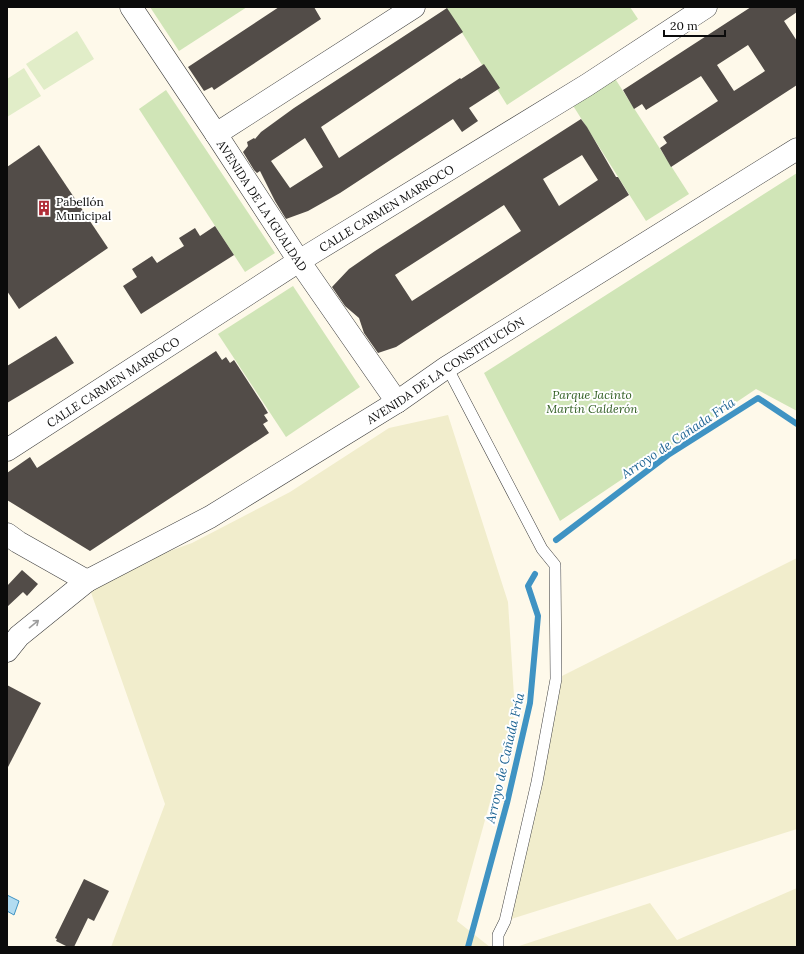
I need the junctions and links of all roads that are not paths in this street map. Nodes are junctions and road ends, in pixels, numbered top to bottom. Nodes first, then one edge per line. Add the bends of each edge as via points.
1 (131, 7) edge
2 (414, 7) edge
3 (706, 7) edge
4 (216, 134) junction
5 (797, 149) edge
6 (299, 261) junction
7 (447, 367) junction
8 (396, 402) junction
9 (7, 450) edge
10 (7, 534) edge
11 (87, 581) junction
12 (7, 652) edge
13 (498, 947) edge

1 - 4 street, AVENIDA DE LA IGUALDAD
2 - 4 street
3 - 6 street, CALLE CARMEN MARROCO via 587,85
4 - 6 street, AVENIDA DE LA IGUALDAD
5 - 7 street, AVENIDA DE LA CONSTITUCIÓN
6 - 8 street, AVENIDA DE LA IGUALDAD
6 - 9 street, CALLE CARMEN MARROCO
7 - 8 street, AVENIDA DE LA CONSTITUCIÓN
7 - 13 lane via 542,549 555,565 556,679 537,782 505,921 498,935
8 - 11 street, AVENIDA DE LA CONSTITUCIÓN via 210,517
10 - 11 street
12 -> 11 street, AVENIDA DE LA CONSTITUCIÓN via 19,636

